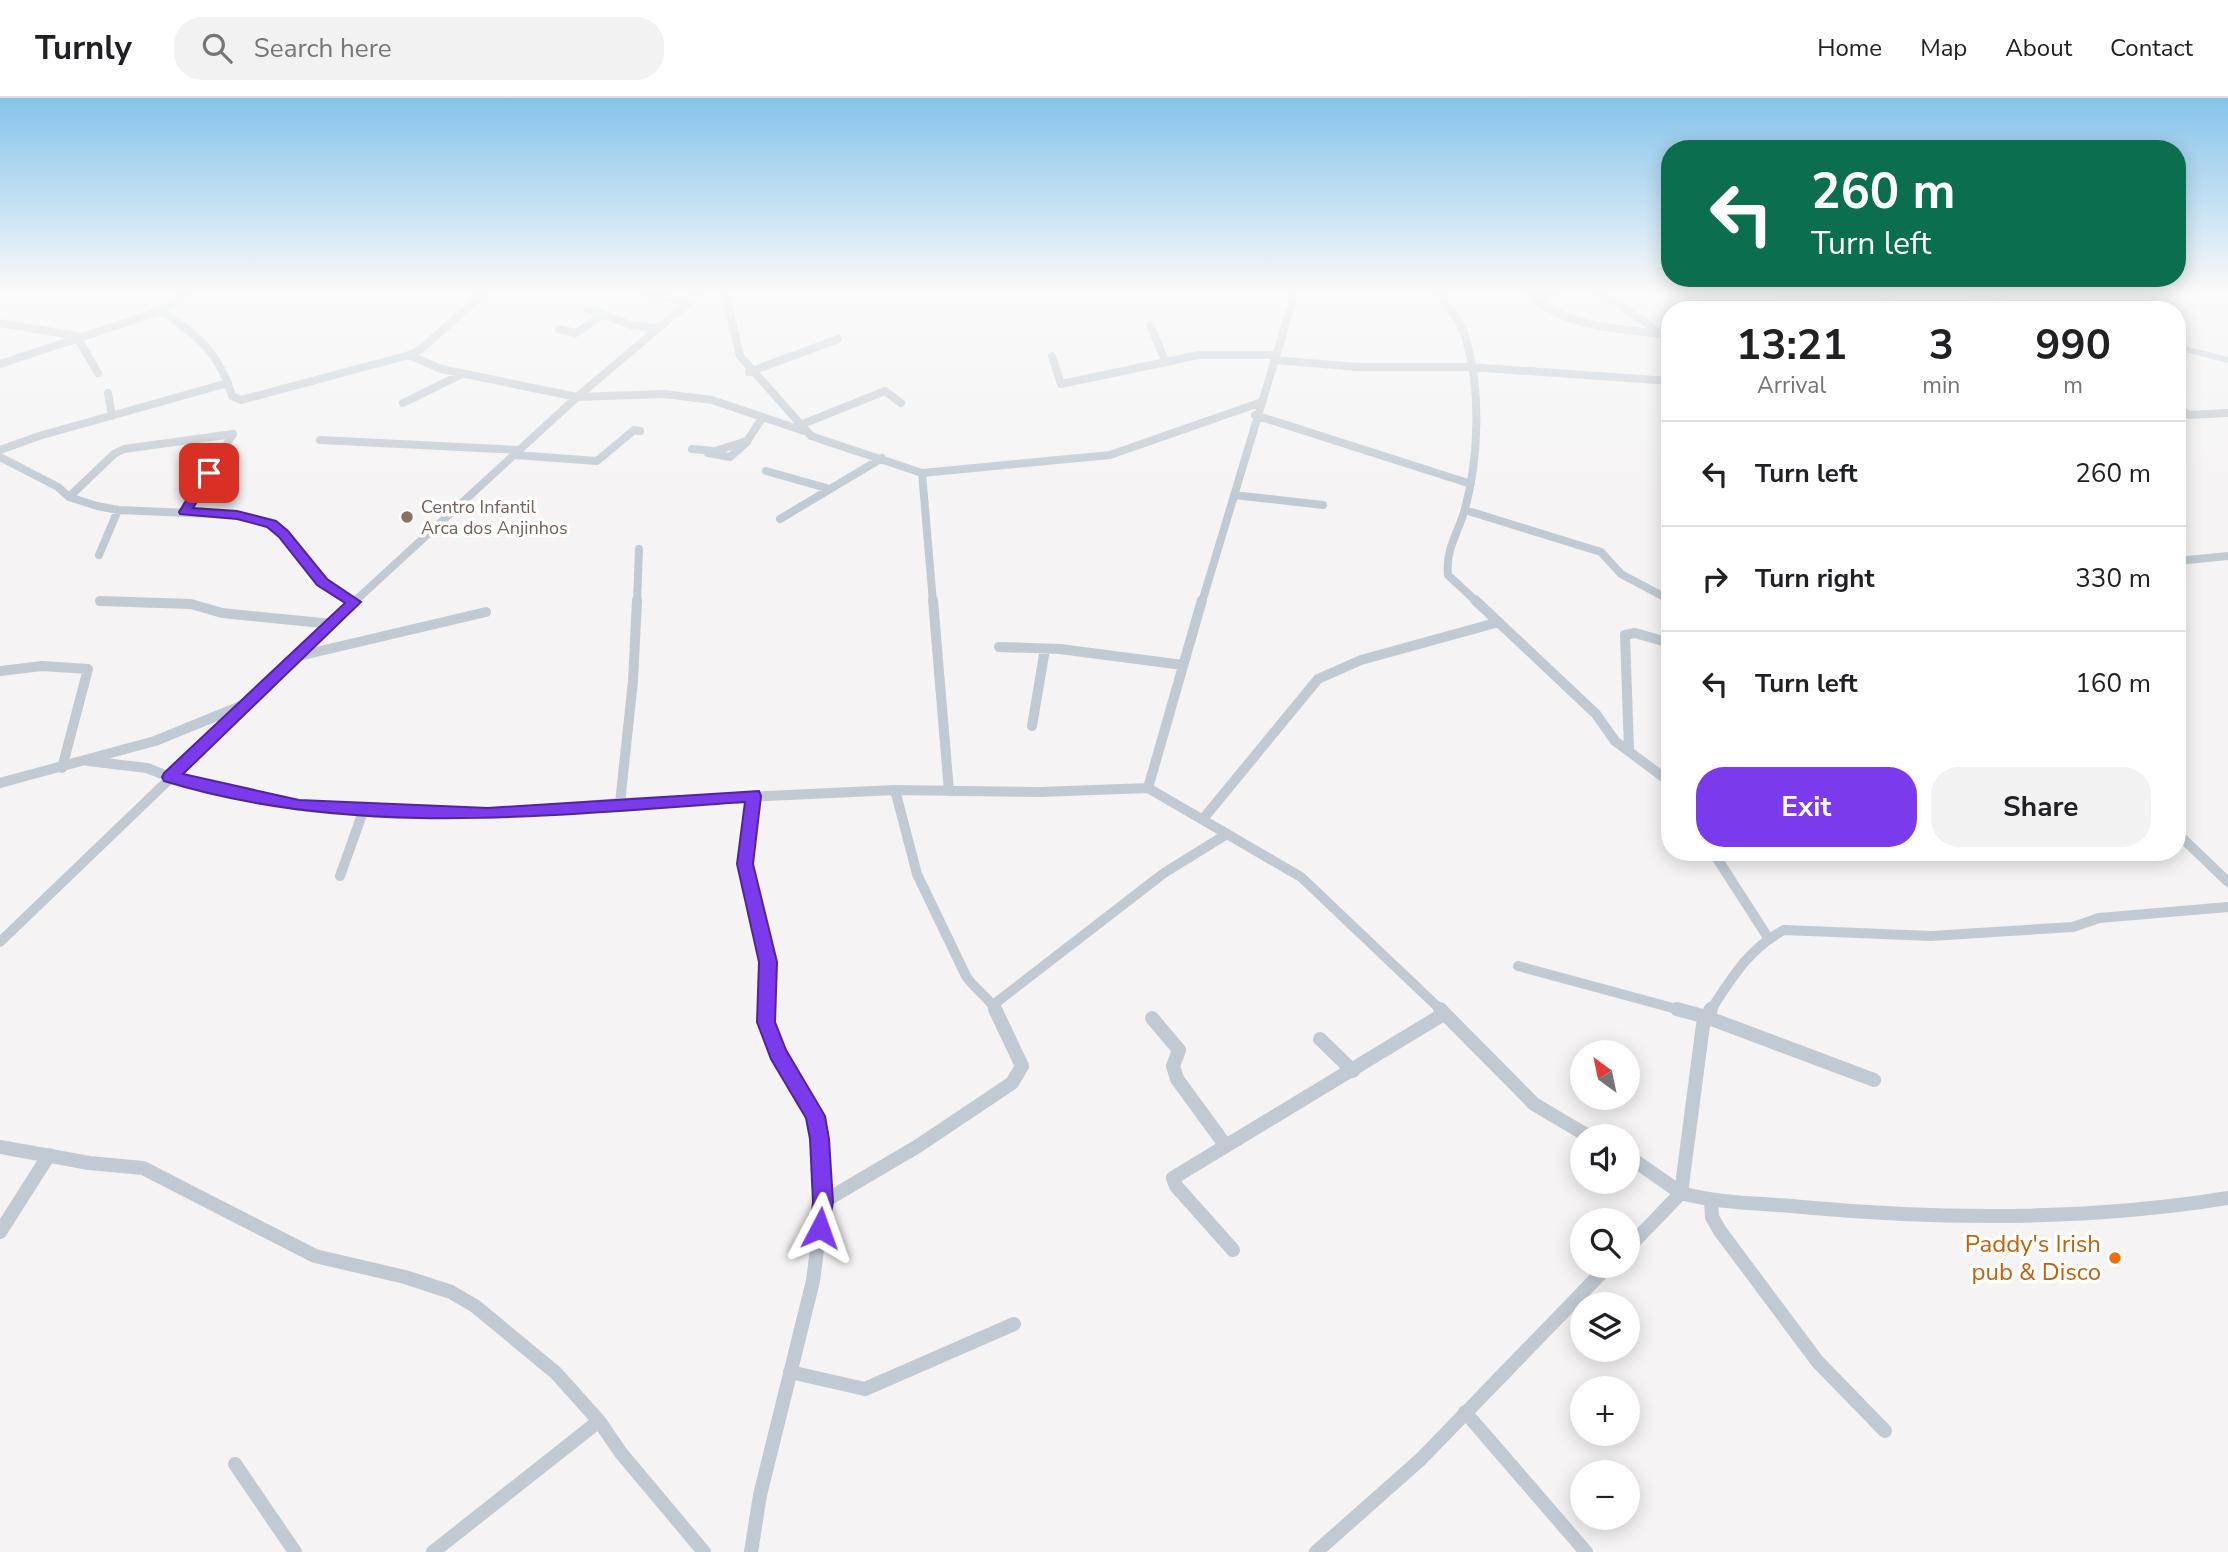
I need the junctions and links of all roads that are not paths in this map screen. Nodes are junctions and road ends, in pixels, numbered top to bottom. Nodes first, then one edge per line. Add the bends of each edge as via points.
1 (91, 361) edge
2 (218, 361) edge
3 (387, 361) edge
4 (422, 361) edge
5 (619, 361) edge
6 (743, 361) edge
7 (779, 361) edge
8 (1054, 361) edge
9 (1162, 361) edge
10 (1273, 361) edge
11 (1301, 361) edge
12 (1469, 361) edge
13 (1470, 367) junction
14 (749, 372) junction
15 (98, 373) dead end
16 (462, 374) junction
17 (1661, 380) edge
18 (228, 383) junction
19 (108, 393) dead end
20 (577, 397) junction
21 (901, 402) dead end
22 (402, 403) dead end
23 (1259, 403) junction
24 (2186, 413) edge
25 (2227, 413) edge
26 (1255, 415) junction
27 (112, 416) junction
28 (763, 417) junction
29 (803, 428) junction
30 (640, 431) dead end
31 (320, 440) dead end
32 (692, 449) dead end
33 (849, 449) junction
34 (0, 450) edge
35 (517, 453) junction
36 (0, 457) edge
37 (882, 458) junction
38 (856, 465) junction
39 (766, 471) dead end
40 (922, 472) junction
41 (1471, 484) junction
42 (830, 489) junction
43 (1234, 495) junction
44 (69, 497) junction
45 (1323, 505) dead end
46 (118, 510) junction
47 (1465, 510) junction
48 (185, 512) junction
49 (780, 519) dead end
50 (639, 549) dead end
51 (99, 555) dead end
52 (2228, 556) edge
53 (2186, 560) edge
54 (1661, 595) edge
55 (100, 601) dead end
56 (354, 602) junction
57 (486, 612) dead end
58 (1499, 622) junction
59 (332, 624) junction
60 (1661, 641) edge
61 (999, 647) dead end
62 (1045, 649) junction
63 (299, 656) junction
64 (1183, 665) junction
65 (0, 671) edge
66 (250, 702) junction
67 (1032, 726) dead end
68 (1629, 750) junction
69 (88, 761) junction
70 (62, 768) junction
71 (1661, 775) edge
72 (170, 777) junction
73 (0, 783) edge
74 (1148, 788) junction
75 (895, 790) junction
76 (949, 791) junction
77 (754, 796) junction
78 (620, 803) junction
79 (364, 809) junction
80 (1203, 819) junction
81 (1227, 834) junction
82 (2186, 842) edge
83 (1719, 861) edge
84 (341, 876) dead end
85 (2228, 882) edge
86 (2228, 907) edge
87 (1767, 936) junction
88 (0, 942) edge
89 (1518, 966) dead end
90 (992, 1004) junction
91 (1442, 1015) junction
92 (1706, 1017) junction
93 (1152, 1018) dead end
94 (1320, 1040) dead end
95 (1353, 1071) junction
96 (1874, 1080) dead end
97 (1570, 1125) edge
98 (1226, 1146) junction
99 (0, 1147) edge
100 (50, 1155) junction
101 (1640, 1165) edge
102 (1681, 1193) junction
103 (2228, 1198) edge
104 (1711, 1201) junction
105 (823, 1202) junction
106 (0, 1232) edge
107 (1640, 1236) edge
108 (1233, 1250) dead end
109 (1596, 1278) edge
110 (1014, 1324) dead end
111 (790, 1372) junction
112 (1465, 1412) junction
113 (599, 1421) junction
114 (1885, 1431) dead end
115 (235, 1464) dead end
116 (295, 1552) edge
117 (433, 1552) edge
118 (704, 1552) edge
119 (751, 1552) edge
120 (1316, 1552) edge
121 (1586, 1552) edge

1 - 15 street
2 - 18 street
3 - 18 street via 241,400 232,396
4 - 16 street
5 - 20 street
6 - 14 street
7 - 14 street
8 - 9 street via 1061,384
10 - 23 street
11 - 13 street via 1358,367
12 - 13 street
13 - 17 street
13 - 41 street via 1474,416
14 - 29 street
16 - 20 street
16 - 22 street
18 - 27 street
19 - 27 street
20 - 28 street via 664,394 712,400
20 - 35 street
21 - 29 street via 885,391
23 - 26 street
23 - 40 street via 1110,455
24 - 25 street
26 - 41 street
26 - 43 street
27 - 34 street
28 - 29 street
28 - 32 street via 737,456 728,459
29 - 33 street via 820,440
30 - 35 street via 634,430 597,461
31 - 35 street
33 - 37 street
33 - 38 street
35 - 56 street
36 - 44 street
37 - 38 street
37 - 40 street
38 - 42 street
39 - 42 street
40 - 76 street
41 - 47 street
42 - 49 street
43 - 45 street
43 - 64 street
44 - 46 street
44 - 48 street via 124,449 233,434
46 - 48 street
46 - 51 street
47 - 54 street via 1601,552 1621,574
47 - 58 street via 1448,556 1448,575
48 - 56 street via 237,515 272,524 322,582
50 - 78 street via 634,681
52 - 53 street
55 - 59 street via 191,604 222,613
56 - 59 street
57 - 63 street
58 - 68 street
58 - 80 street via 1361,660 1318,679
59 - 63 street
60 - 68 street via 1625,635
61 - 62 street
62 - 64 street
62 - 67 street
63 - 66 street
64 - 74 street
65 - 70 street via 42,666 88,668
66 - 69 street via 155,741
66 - 72 street
68 - 71 street
69 - 70 street
69 - 72 street via 146,768
70 - 73 street
72 - 79 street via 299,806
72 - 88 street
74 - 76 street
74 - 80 street
75 - 76 street
75 - 77 street
75 - 90 street via 917,874 966,976
77 - 78 street
77 - 105 street via 745,864 768,962 766,1022 770,1038 815,1116
78 - 79 street via 488,814
79 - 84 street
80 - 81 street
81 - 90 street via 1164,873
81 - 91 street via 1301,877 1389,958
82 - 85 street
83 - 87 street
86 - 87 street via 2099,918 2073,927 1943,935 1784,930
87 - 92 street
89 - 92 street
90 - 105 street via 1022,1066 1012,1083
91 - 95 street
91 - 97 street via 1534,1104
92 - 96 street
92 - 102 street
93 - 98 street via 1179,1050 1173,1066 1177,1079
94 - 95 street
95 - 98 street
98 - 108 street via 1172,1182
99 - 100 street
100 - 106 street
100 - 113 street via 143,1168 315,1256 451,1292 475,1306 556,1373
101 - 102 street
102 - 104 street
102 - 107 street
103 - 104 street via 2185,1206 2053,1216 1961,1216
104 - 114 street via 1712,1217 1720,1231 1817,1361
105 - 111 street via 813,1281
109 - 112 street
110 - 111 street via 864,1389
111 - 119 street
112 - 120 street via 1421,1459
112 - 121 street
113 - 117 street
113 - 118 street
115 - 116 street

